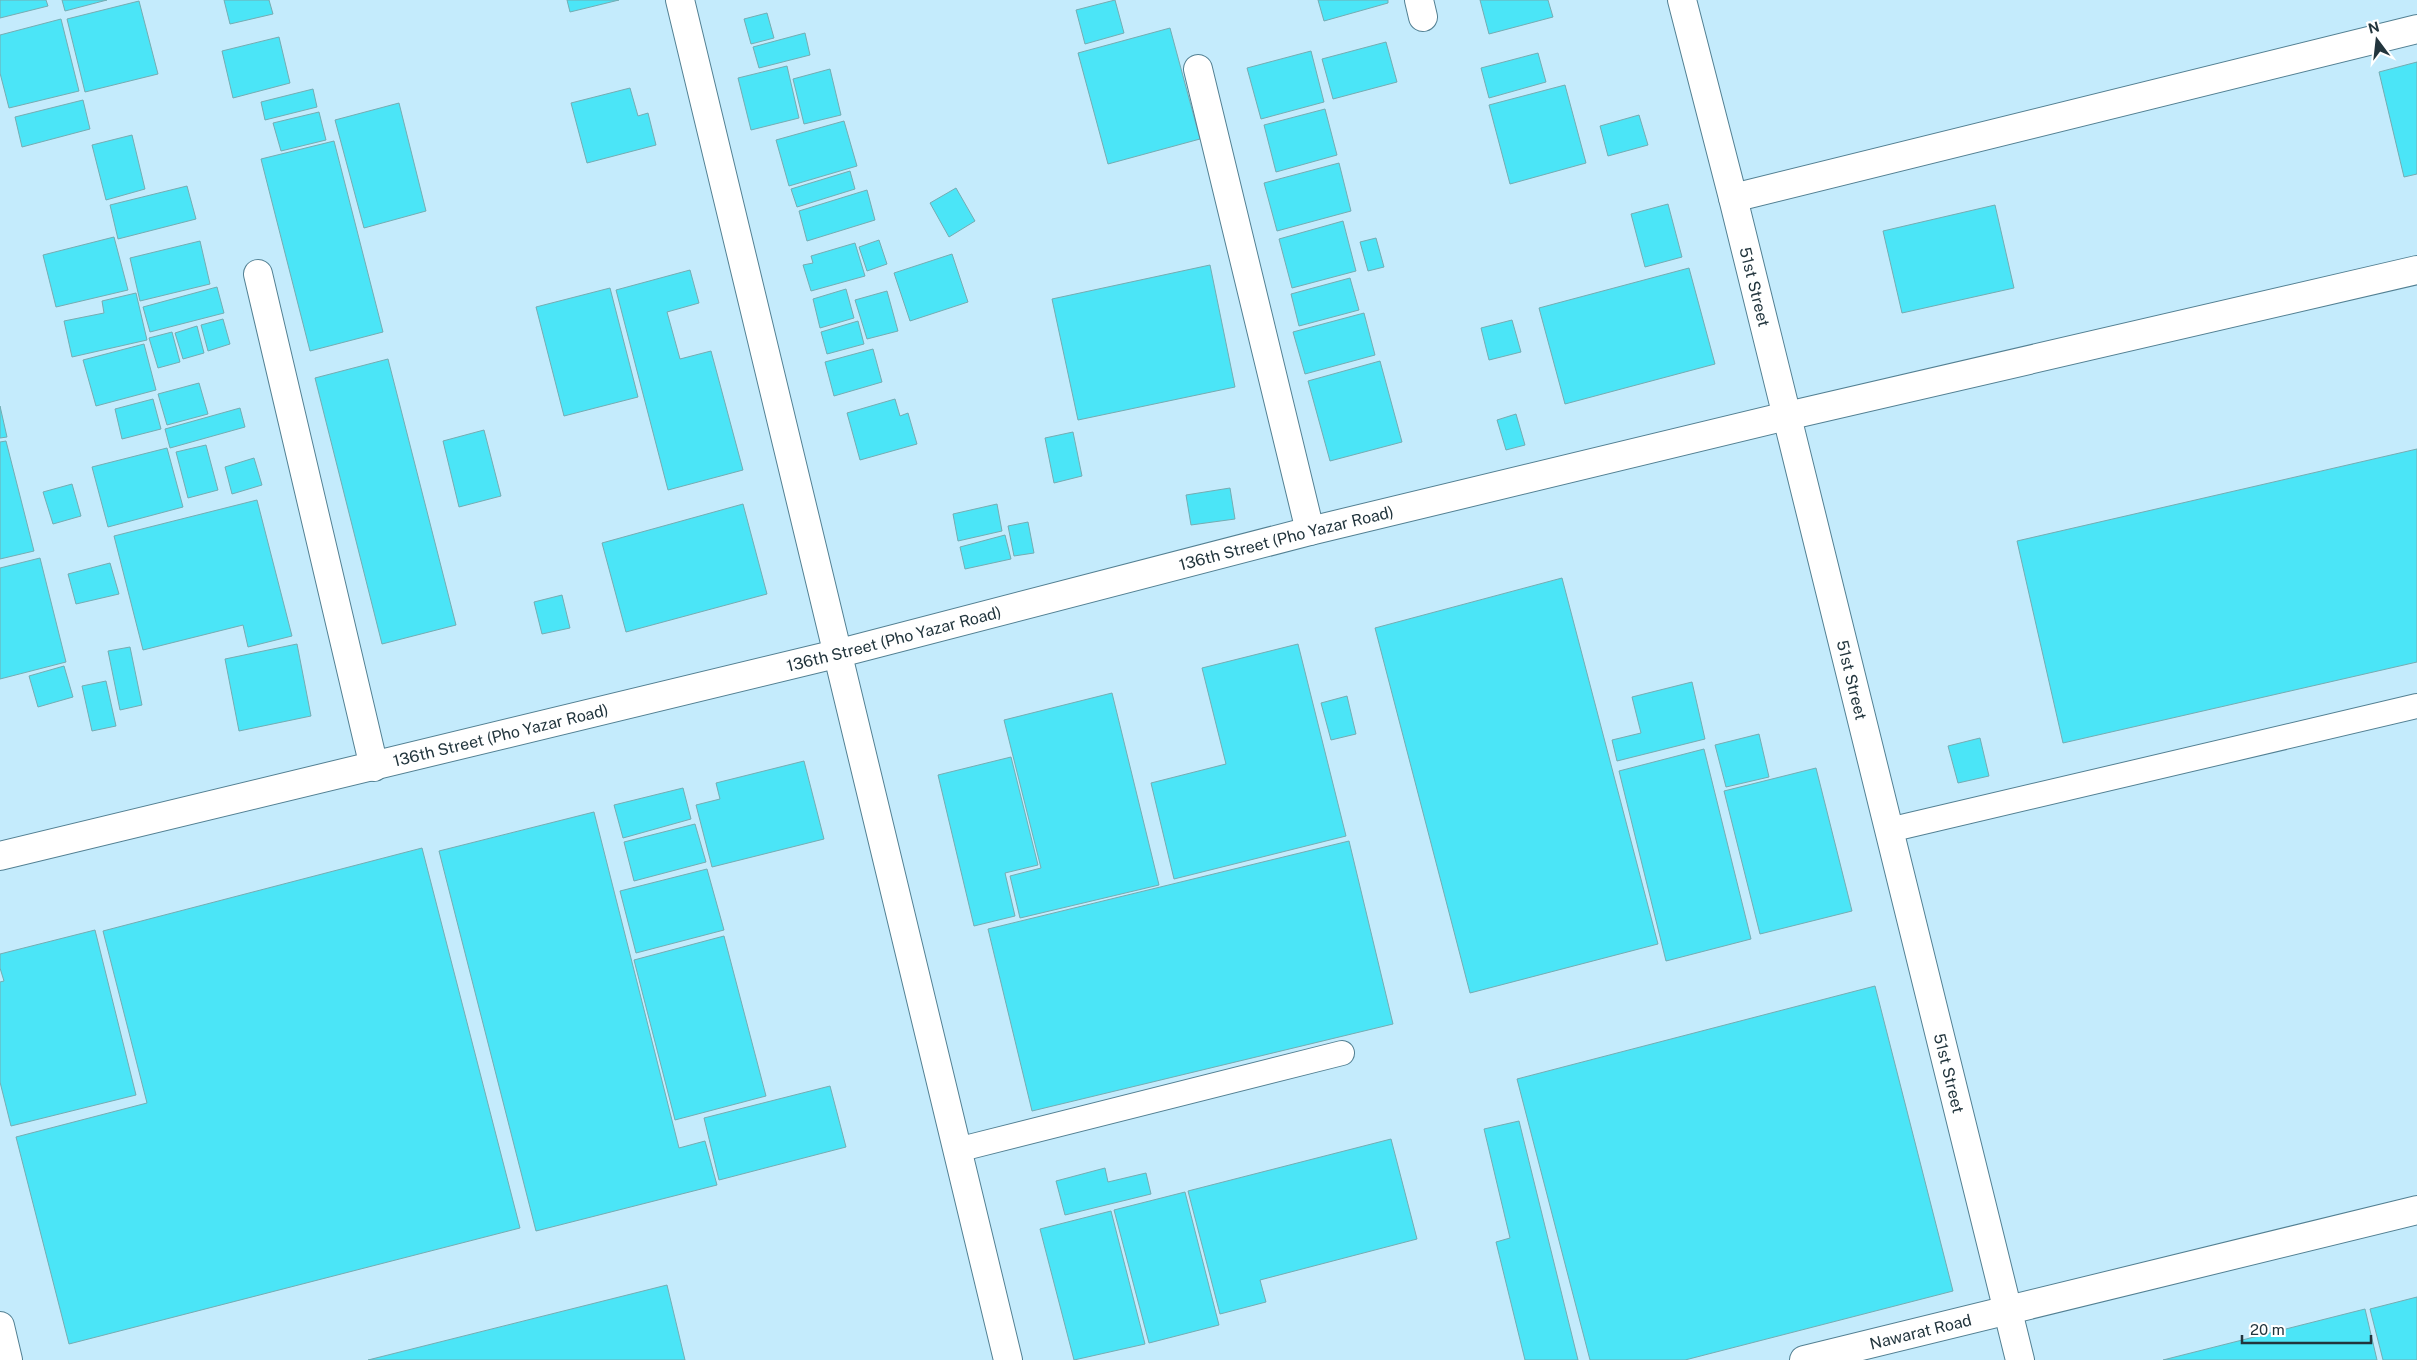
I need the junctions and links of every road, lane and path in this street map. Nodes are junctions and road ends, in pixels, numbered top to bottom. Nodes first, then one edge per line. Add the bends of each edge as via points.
1 (680, 0) edge
2 (1682, 0) edge
3 (2417, 29) edge
4 (1198, 69) dead end
5 (1733, 198) junction
6 (2417, 270) edge
7 (258, 274) dead end
8 (1787, 416) junction
9 (1310, 531) junction
10 (836, 654) junction
11 (2417, 706) edge
12 (374, 767) junction
13 (1889, 830) junction
14 (0, 856) edge
15 (1342, 1053) dead end
16 (957, 1150) junction
17 (2417, 1210) edge
18 (2007, 1310) junction
19 (0, 1326) edge
20 (8, 1360) edge
21 (1008, 1360) edge
22 (1804, 1360) edge
23 (2020, 1360) edge

1 - 10 street
2 - 5 street, 51st Street
3 - 5 street
4 - 9 street
5 - 8 street, 51st Street
6 - 8 street, 136th Street (Pho Yazar Road)
7 - 12 street
8 - 9 street, 136th Street (Pho Yazar Road)
8 - 13 street, 51st Street
9 - 10 street, 136th Street (Pho Yazar Road)
10 - 12 street, 136th Street (Pho Yazar Road)
10 - 16 street
11 - 13 lane
12 - 14 street, 136th Street (Pho Yazar Road)
13 - 18 street, 51st Street
15 - 16 lane
16 - 21 street
17 - 18 street, Nawarat Road
18 - 22 street, Nawarat Road
18 - 23 street, 51st Street
19 - 20 street

